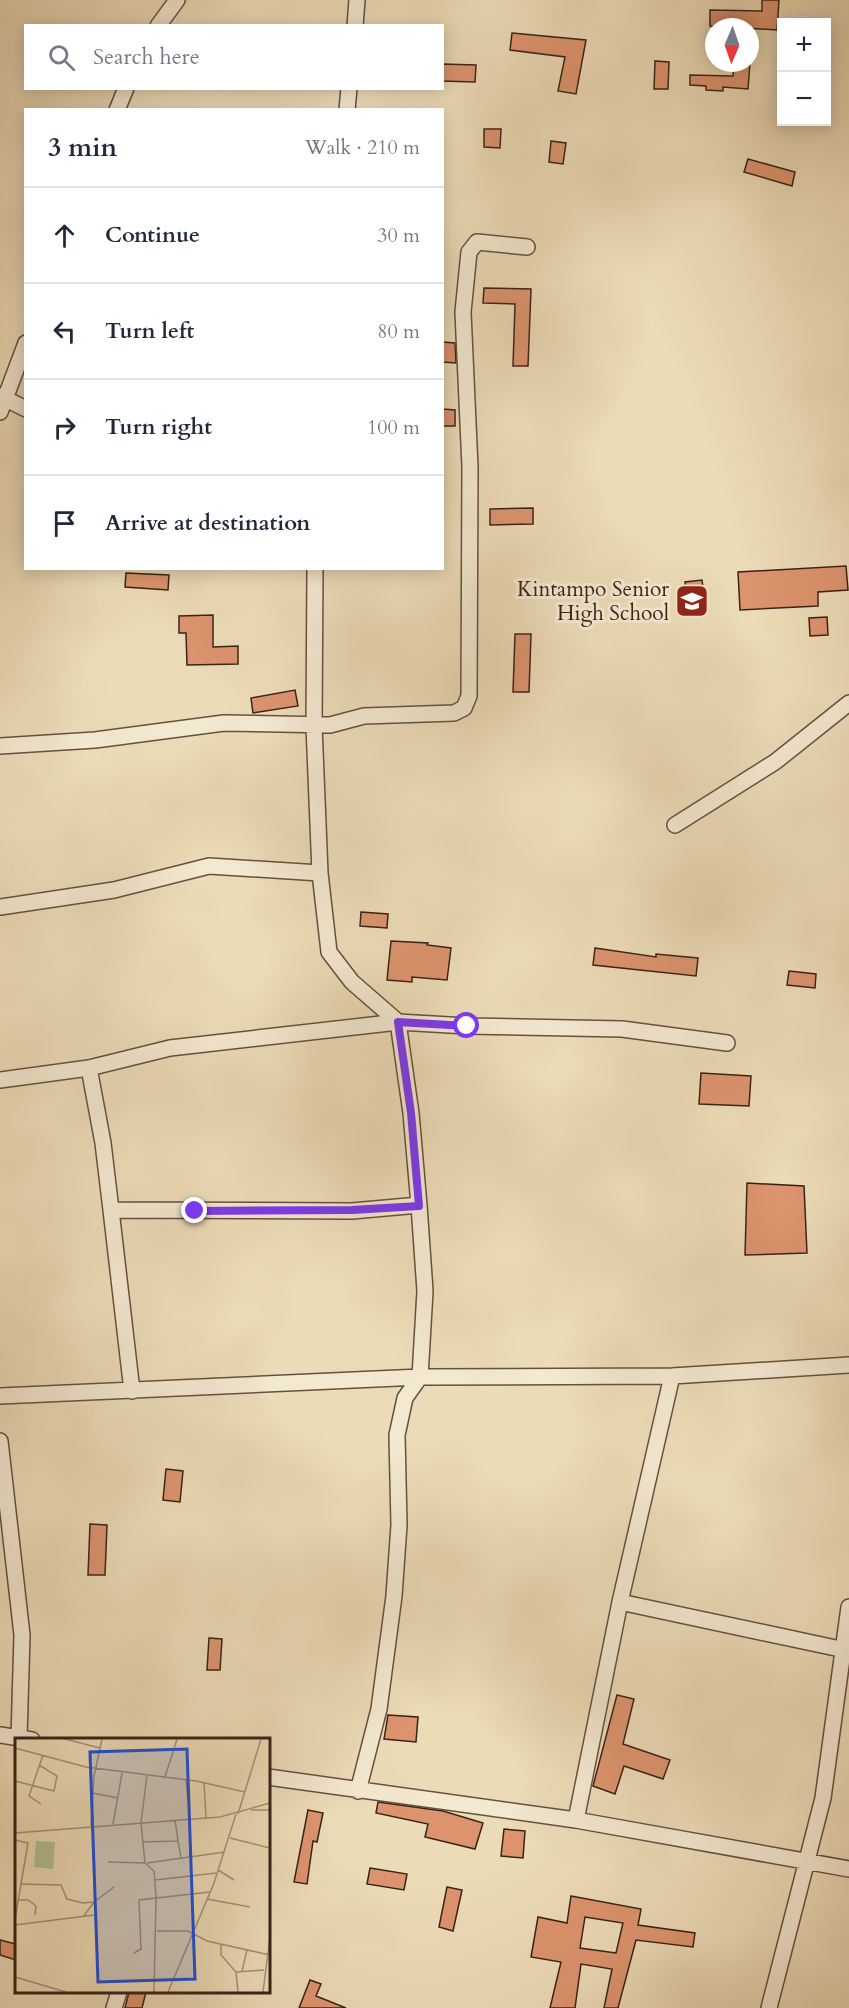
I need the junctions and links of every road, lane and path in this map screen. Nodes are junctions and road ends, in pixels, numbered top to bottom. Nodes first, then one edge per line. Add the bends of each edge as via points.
1 (177, 0) edge
2 (357, 0) edge
3 (159, 24) edge
4 (355, 24) edge
5 (125, 90) edge
6 (349, 90) edge
7 (118, 108) edge
8 (347, 108) edge
9 (527, 247) dead end
10 (24, 348) edge
11 (2, 403) edge
12 (24, 408) edge
13 (315, 570) edge
14 (849, 703) edge
15 (314, 726) junction
16 (0, 746) edge
17 (675, 825) dead end
18 (320, 873) junction
19 (0, 907) edge
20 (398, 1022) junction
21 (727, 1043) dead end
22 (89, 1068) junction
23 (0, 1080) edge
24 (419, 1206) junction
25 (111, 1210) junction
26 (849, 1365) edge
27 (672, 1376) junction
28 (420, 1377) junction
29 (132, 1391) junction
30 (0, 1396) edge
31 (0, 1441) edge
32 (620, 1602) junction
33 (849, 1607) edge
34 (845, 1650) junction
35 (0, 1735) edge
36 (20, 1738) edge
37 (26, 1738) edge
38 (270, 1776) edge
39 (358, 1791) junction
40 (576, 1820) junction
41 (808, 1860) junction
42 (849, 1869) edge
43 (119, 1993) edge
44 (114, 2008) edge
45 (769, 2008) edge

1 - 3 street
2 - 4 street
5 - 7 street
6 - 8 street
9 - 15 street via 477,242 469,252 465,275 470,467 469,696 464,708 454,713 364,716 345,723
10 - 11 street
11 - 12 street
13 - 15 street
14 - 17 street via 775,762
15 - 16 street via 224,723 95,740
15 - 18 street
18 - 19 street via 209,866 114,890
18 - 20 street via 329,952 352,982
20 - 21 street via 622,1029
20 - 22 street via 170,1048
20 - 24 street
22 - 23 street
22 - 25 street
24 - 25 street via 352,1210
24 - 28 street via 425,1291
25 - 29 street
26 - 27 street
27 - 28 street
27 - 32 street
28 - 29 street
28 - 39 street via 405,1398 397,1435 399,1525 394,1596 379,1709
29 - 30 street
31 - 37 street via 21,1635
32 - 34 street
32 - 40 street
33 - 34 street
34 - 41 street via 823,1798
35 - 36 street
38 - 39 street
39 - 40 street
40 - 41 street
41 - 42 street
41 - 45 street
43 - 44 street

